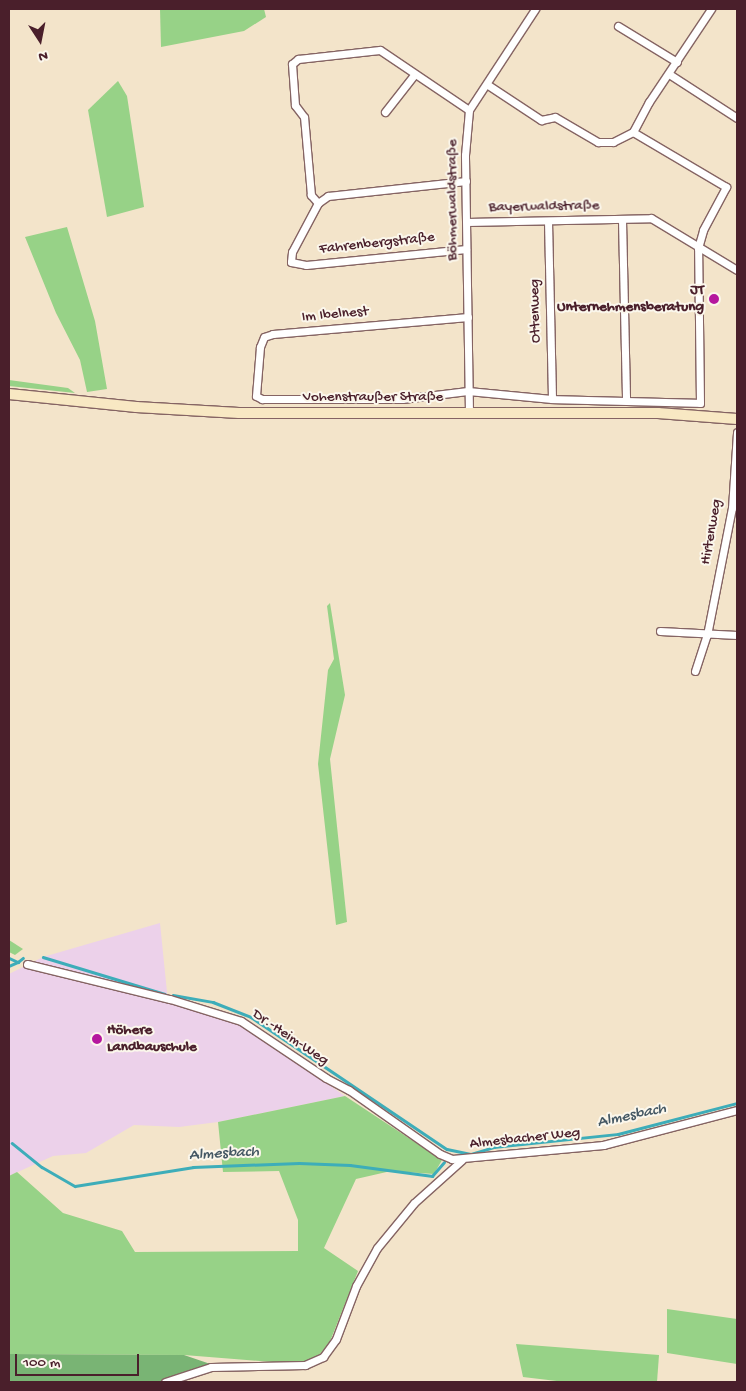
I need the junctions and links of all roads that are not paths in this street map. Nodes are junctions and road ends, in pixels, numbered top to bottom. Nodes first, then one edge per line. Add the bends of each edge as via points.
1 (535, 9) edge
2 (712, 9) edge
3 (618, 26) dead end
4 (677, 62) junction
5 (669, 74) junction
6 (414, 75) junction
7 (488, 85) junction
8 (469, 110) junction
9 (385, 112) dead end
10 (737, 118) edge
11 (633, 132) junction
12 (466, 181) junction
13 (318, 203) junction
14 (622, 220) junction
15 (467, 222) junction
16 (548, 222) junction
17 (698, 248) junction
18 (466, 249) junction
19 (737, 270) edge
20 (468, 317) junction
21 (468, 392) junction
22 (9, 394) edge
23 (256, 396) joint
24 (552, 399) junction
25 (626, 400) junction
26 (469, 412) junction
27 (737, 419) edge
28 (737, 432) edge
29 (735, 508) edge
30 (660, 631) dead end
31 (707, 635) junction
32 (737, 635) edge
33 (695, 671) dead end
34 (27, 964) dead end
35 (737, 1110) edge
36 (462, 1160) junction
37 (166, 1382) edge

1 - 7 street
2 - 4 street
3 - 4 street
4 - 5 street
5 - 10 street
5 - 11 street
6 - 8 street
6 - 9 street
6 - 13 street via 380,50 298,59 292,64 295,105 304,117 311,195
7 - 8 street
7 - 11 street via 541,120 555,117 598,142 613,142
8 - 12 street, Böhmerwaldstraße
11 - 17 street via 726,188 703,230
12 - 13 street via 328,196
12 - 15 street, Böhmerwaldstraße
13 - 18 street, Fahrenbergstraße via 292,252 292,262 306,265
14 - 16 street, Bayerwaldstraße
14 - 17 street, Bayerwaldstraße via 650,218
14 - 25 street
15 - 16 street, Bayerwaldstraße
15 - 18 street, Böhmerwaldstraße
16 - 24 street, Ottenweg
17 - 19 street, Bayerwaldstraße
17 - 25 street, Vohenstraußer Straße via 700,403
18 - 20 street, Böhmerwaldstraße
20 - 21 street, Böhmerwaldstraße
20 - 23 street, Im Ibelnest via 273,334 264,338 260,347
21 - 23 street, Vohenstraußer Straße via 402,399 262,399
21 - 24 street, Vohenstraußer Straße
21 - 26 street, Böhmerwaldstraße
22 - 26 main road, Vohenstraußer Straße via 136,408 240,413
24 - 25 street, Vohenstraußer Straße
26 - 27 main road, Vohenstraußer Straße via 658,413
28 - 29 street, Hirtenweg
29 - 31 street, Hirtenweg
30 - 31 street
31 - 32 street
31 - 33 street, Hirtenweg
34 - 36 street, Dr.-Heim-Weg via 170,999 241,1021 349,1090 440,1154
35 - 36 street, Almesbacher Weg via 603,1144
36 - 37 street via 414,1203 377,1248 356,1286 336,1339 323,1357 305,1365 211,1367

